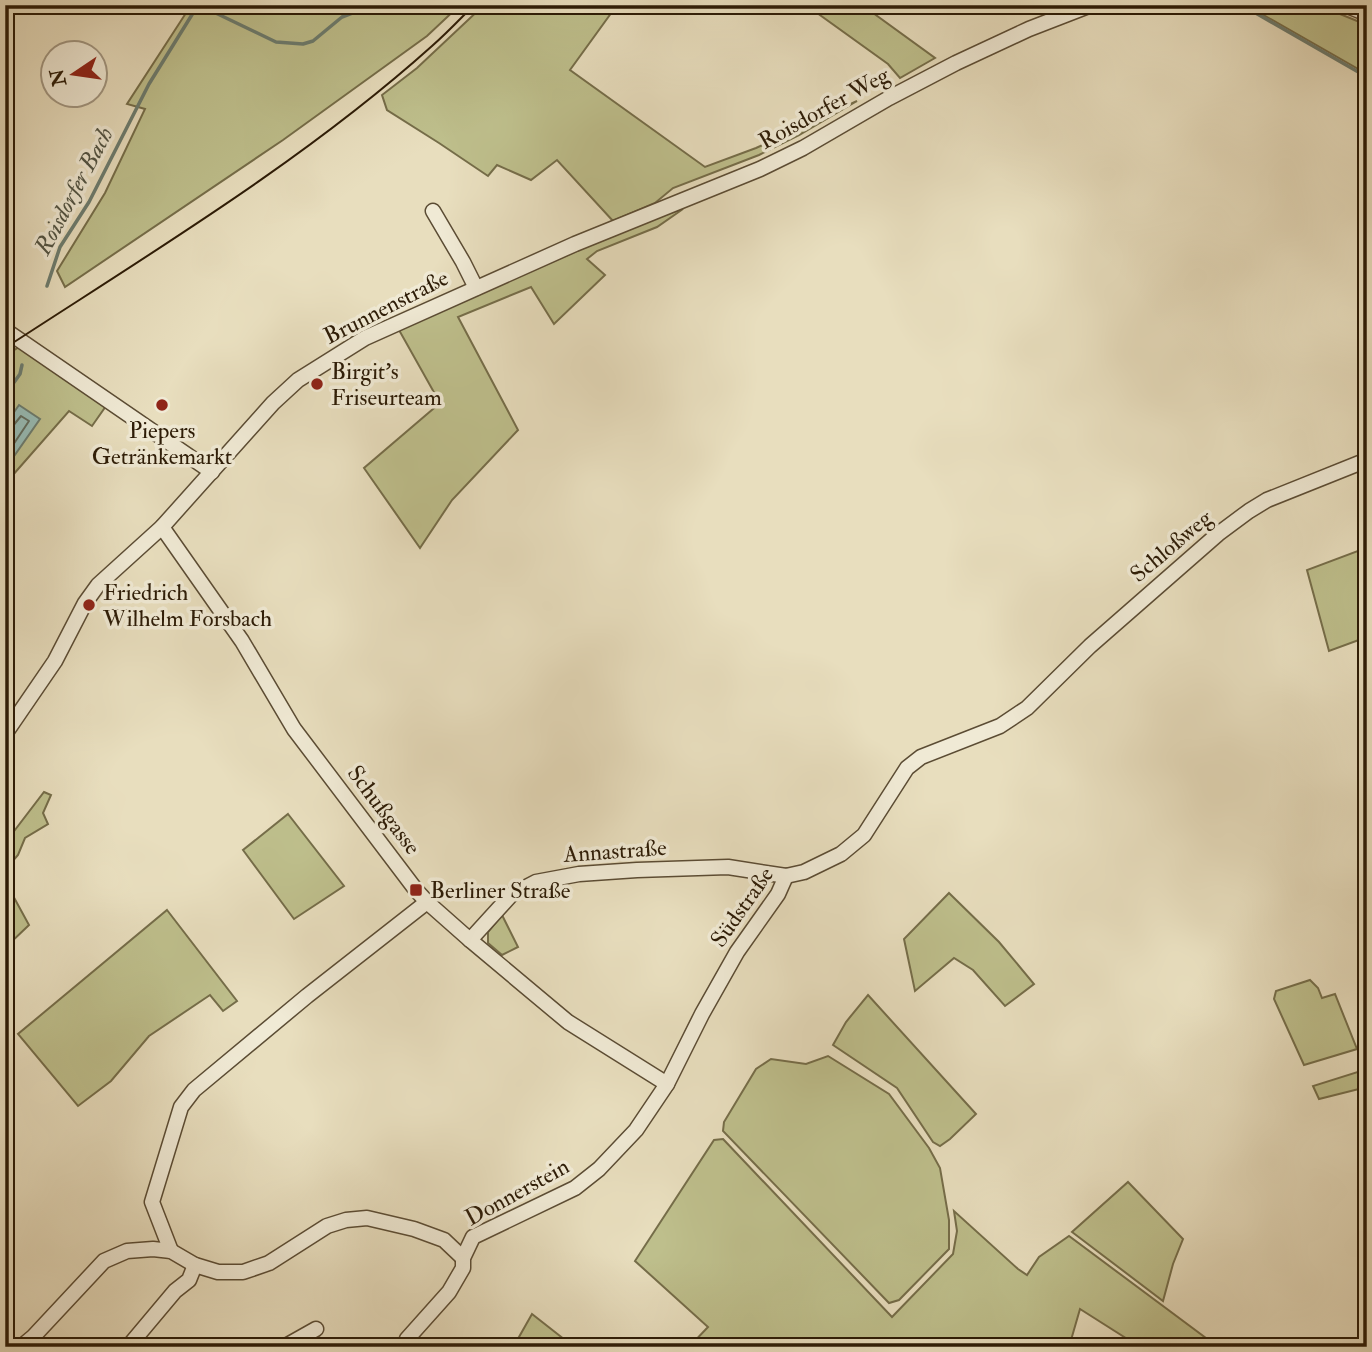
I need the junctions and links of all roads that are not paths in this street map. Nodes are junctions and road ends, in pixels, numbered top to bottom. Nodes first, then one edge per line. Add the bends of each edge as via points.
1 (1091, 5) edge
2 (1345, 5) edge
3 (1367, 14) edge
4 (433, 211) dead end
5 (575, 244) joint
6 (476, 288) junction
7 (5, 330) edge
8 (1367, 460) edge
9 (212, 472) junction
10 (162, 527) junction
11 (1030, 705) joint
12 (5, 734) edge
13 (786, 876) junction
14 (427, 902) junction
15 (470, 940) junction
16 (667, 1084) junction
17 (473, 1237) junction
18 (444, 1240) junction
19 (171, 1251) junction
20 (463, 1258) junction
21 (195, 1265) junction
22 (316, 1329) dead end
23 (21, 1347) edge
24 (128, 1347) edge
25 (284, 1347) edge
26 (404, 1347) edge

1 - 5 street, Roisdorfer Weg via 956,63 760,169
2 - 3 street
4 - 6 street
5 - 6 street, Brunnenstraße
6 - 9 street, Brunnenstraße via 365,338 298,380
7 - 9 street
8 - 11 street, Schloßweg via 1249,511 1120,619
9 - 10 street, Brunnenstraße
10 - 12 street, Brunnenstraße via 98,585 55,662
10 - 14 street, Schußgasse via 242,641 294,729
11 - 13 street, Südstraße via 1000,726 921,757 907,768 864,835 841,853
13 - 15 street, Annastraße via 728,867 579,874 536,882 511,895
13 - 16 street, Südstraße via 731,963
14 - 15 street, Schußgasse
14 - 19 street via 194,1090 181,1107 152,1202
15 - 16 street, Schußgasse via 568,1021
16 - 17 street, Donnerstein via 636,1130 575,1188
17 - 18 street
17 - 20 street, Donnerstein
18 - 20 street
18 - 21 street via 367,1218 346,1220 327,1226 269,1263 243,1272 218,1272
19 - 21 street
19 - 23 street via 127,1251 104,1261
20 - 26 street, Donnerstein via 463,1268 449,1292
21 - 24 street via 189,1280
22 - 25 street

